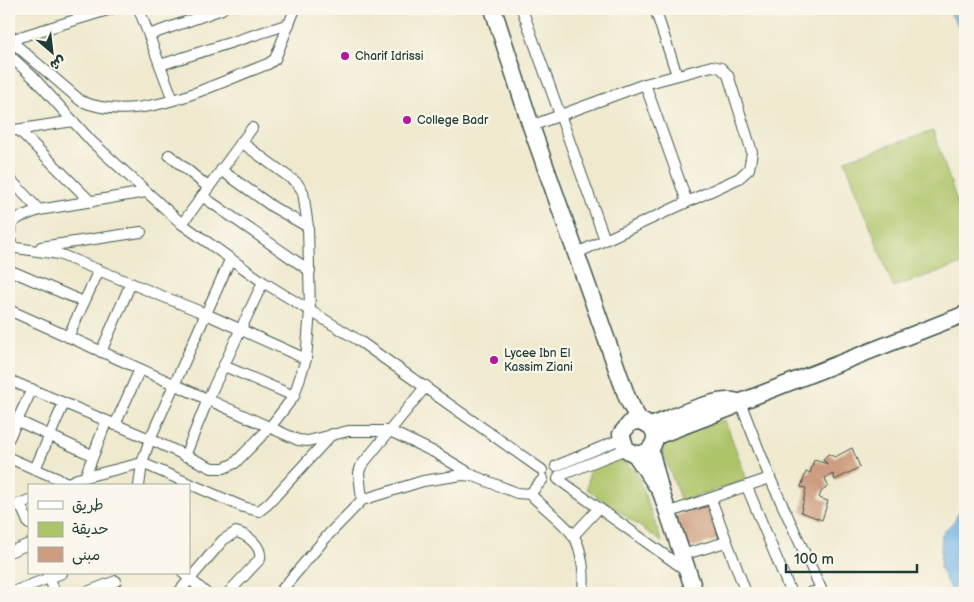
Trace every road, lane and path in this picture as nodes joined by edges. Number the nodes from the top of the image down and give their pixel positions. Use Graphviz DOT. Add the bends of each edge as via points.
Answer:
graph roads {
  1 [pos="111,9"];
  2 [pos="139,9"];
  3 [pos="222,9"];
  4 [pos="295,9"];
  5 [pos="493,9"];
  6 [pos="522,9"];
  7 [pos="655,9"];
  8 [pos="289,24"];
  9 [pos="148,34"];
  10 [pos="9,39"];
  11 [pos="9,55"];
  12 [pos="160,65"];
  13 [pos="678,75"];
  14 [pos="645,84"];
  15 [pos="173,100"];
  16 [pos="559,116"];
  17 [pos="73,121"];
  18 [pos="531,126"];
  19 [pos="252,128"];
  20 [pos="14,131"];
  21 [pos="241,142"];
  22 [pos="169,155"];
  23 [pos="221,170"];
  24 [pos="9,178"];
  25 [pos="146,192"];
  26 [pos="205,192"];
  27 [pos="91,202"];
  28 [pos="687,202"];
  29 [pos="39,210"];
  30 [pos="10,222"];
  31 [pos="182,224"];
  32 [pos="308,227"];
  33 [pos="141,232"];
  34 [pos="605,240"];
  35 [pos="9,247"];
  36 [pos="32,249"];
  37 [pos="577,253"];
  38 [pos="230,260"];
  39 [pos="9,261"];
  40 [pos="9,270"];
  41 [pos="99,270"];
  42 [pos="310,270"];
  43 [pos="263,282"];
  44 [pos="131,283"];
  45 [pos="84,302"];
  46 [pos="9,310"];
  47 [pos="310,311"];
  48 [pos="206,314"];
  49 [pos="965,314"];
  50 [pos="241,330"];
  51 [pos="68,337"];
  52 [pos="101,352"];
  53 [pos="306,359"];
  54 [pos="224,366"];
  55 [pos="140,369"];
  56 [pos="9,380"];
  57 [pos="174,383"];
  58 [pos="426,386"];
  59 [pos="32,389"];
  60 [pos="294,396"];
  61 [pos="208,399"];
  62 [pos="740,402"];
  63 [pos="64,403"];
  64 [pos="13,419"];
  65 [pos="110,423"];
  66 [pos="271,426"];
  67 [pos="390,431"];
  68 [pos="332,434"];
  69 [pos="50,436"];
  70 [pos="9,438"];
  71 [pos="638,438"];
  72 [pos="150,439"];
  73 [pos="92,455"];
  74 [pos="185,456"];
  75 [pos="9,458"];
  76 [pos="142,463"];
  77 [pos="36,469"];
  78 [pos="542,474"];
  79 [pos="558,474"];
  80 [pos="474,476"];
  81 [pos="85,477"];
  82 [pos="770,478"];
  83 [pos="65,484"];
  84 [pos="139,484"];
  85 [pos="747,488"];
  86 [pos="530,494"];
  87 [pos="362,500"];
  88 [pos="711,500"];
  89 [pos="24,502"];
  90 [pos="9,508"];
  91 [pos="598,509"];
  92 [pos="667,513"];
  93 [pos="28,520"];
  94 [pos="574,536"];
  95 [pos="726,542"];
  96 [pos="28,544"];
  97 [pos="9,552"];
  98 [pos="682,555"];
  99 [pos="687,571"];
  100 [pos="190,572"];
  101 [pos="49,576"];
  102 [pos="186,576"];
  103 [pos="116,580"];
  104 [pos="822,591"];
  105 [pos="10,593"];
  106 [pos="55,593"];
  107 [pos="84,593"];
  108 [pos="178,593"];
  109 [pos="206,593"];
  110 [pos="228,593"];
  111 [pos="279,593"];
  112 [pos="582,593"];
  113 [pos="694,593"];
  114 [pos="746,593"];
  115 [pos="791,593"];
  116 [pos="809,593"];
  1 -- 10 [label="street"];
  2 -- 9 [label="street"];
  3 -- 9 [label="street"];
  4 -- 8 [label="street"];
  5 -- 18 [label="main road"];
  6 -- 16 [label="street"];
  7 -- 13 [label="street"];
  8 -- 12 [label="street"];
  8 -- 15 [label="street" via="275,59 268,64"];
  9 -- 12 [label="street"];
  10 -- 15 [label="street" via="67,92 94,107 127,110"];
  11 -- 17 [label="street"];
  12 -- 15 [label="street"];
  13 -- 14 [label="street"];
  13 -- 28 [label="street" via="712,66 721,68 728,75 752,152 749,169 739,178"];
  14 -- 16 [label="street"];
  14 -- 28 [label="street"];
  16 -- 18 [label="street"];
  16 -- 34 [label="street"];
  17 -- 20 [label="street"];
  17 -- 25 [label="street"];
  18 -- 37 [label="main road"];
  19 -- 21 [label="street"];
  20 -- 27 [label="street"];
  21 -- 23 [label="street"];
  21 -- 32 [label="street" via="301,187"];
  22 -- 26 [label="street"];
  23 -- 26 [label="street"];
  23 -- 32 [label="street" via="272,207"];
  24 -- 29 [label="street"];
  25 -- 27 [label="street"];
  25 -- 31 [label="street"];
  26 -- 31 [label="street"];
  26 -- 42 [label="street"];
  27 -- 29 [label="street"];
  28 -- 34 [label="street"];
  29 -- 30 [label="street"];
  30 -- 35 [label="street"];
  31 -- 38 [label="street"];
  32 -- 42 [label="street"];
  33 -- 36 [label="street"];
  34 -- 37 [label="street"];
  35 -- 36 [label="street"];
  35 -- 39 [label="street"];
  36 -- 41 [label="street" via="58,254"];
  37 -- 71 [label="main road"];
  38 -- 43 [label="street"];
  38 -- 48 [label="street"];
  40 -- 45 [label="street"];
  41 -- 44 [label="street"];
  41 -- 45 [label="street"];
  42 -- 47 [label="street"];
  43 -- 47 [label="street"];
  43 -- 50 [label="street"];
  44 -- 48 [label="street"];
  44 -- 52 [label="street"];
  45 -- 51 [label="street"];
  46 -- 51 [label="street"];
  47 -- 53 [label="street"];
  47 -- 58 [label="street"];
  48 -- 50 [label="street"];
  48 -- 57 [label="street"];
  49 -- 62 [label="street"];
  50 -- 53 [label="street"];
  50 -- 54 [label="street"];
  51 -- 52 [label="street"];
  52 -- 55 [label="street"];
  53 -- 60 [label="street"];
  54 -- 60 [label="street"];
  54 -- 61 [label="street"];
  55 -- 57 [label="street"];
  55 -- 65 [label="street"];
  56 -- 59 [label="street"];
  57 -- 61 [label="street"];
  57 -- 72 [label="street"];
  58 -- 67 [label="street"];
  58 -- 78 [label="street"];
  59 -- 63 [label="street"];
  59 -- 64 [label="street"];
  60 -- 66 [label="street"];
  61 -- 66 [label="street"];
  61 -- 74 [label="street"];
  62 -- 71 [label="street" via="732,408"];
  62 -- 82 [label="street"];
  63 -- 65 [label="street"];
  63 -- 69 [label="street"];
  64 -- 69 [label="street"];
  64 -- 70 [label="street"];
  65 -- 72 [label="street"];
  65 -- 73 [label="street"];
  66 -- 68 [label="street" via="298,440 308,441"];
  66 -- 74 [label="street" via="230,467 212,468"];
  67 -- 68 [label="street"];
  67 -- 80 [label="street"];
  67 -- 87 [label="street" via="359,469"];
  68 -- 76 [label="street" via="260,511 243,507"];
  69 -- 73 [label="street"];
  69 -- 77 [label="street"];
  71 -- 79 [label="street"];
  71 -- 92 [label="main road"];
  72 -- 74 [label="street"];
  72 -- 76 [label="street"];
  73 -- 81 [label="street"];
  75 -- 77 [label="street"];
  76 -- 81 [label="street"];
  76 -- 84 [label="street"];
  77 -- 83 [label="street"];
  78 -- 79 [label="street" via="552,483"];
  78 -- 79 [label="street" via="550,464"];
  78 -- 86 [label="street"];
  79 -- 91 [label="street"];
  80 -- 86 [label="street" via="517,493"];
  80 -- 87 [label="street" via="423,481"];
  81 -- 83 [label="street"];
  82 -- 85 [label="street"];
  82 -- 104 [label="street"];
  85 -- 88 [label="street"];
  85 -- 115 [label="street"];
  86 -- 94 [label="street"];
  87 -- 111 [label="street" via="339,522"];
  88 -- 92 [label="street"];
  88 -- 95 [label="street"];
  89 -- 90 [label="street"];
  89 -- 93 [label="street"];
  91 -- 94 [label="street"];
  91 -- 99 [label="street"];
  92 -- 98 [label="main road"];
  94 -- 112 [label="street" via="583,566 585,584"];
  95 -- 98 [label="street"];
  95 -- 114 [label="street"];
  96 -- 97 [label="street"];
  98 -- 99 [label="main road"];
  99 -- 113 [label="main road"];
  100 -- 110 [label="street" via="223,540 231,534 240,533 256,544 260,559"];
  101 -- 105 [label="street"];
  101 -- 106 [label="street"];
  102 -- 108 [label="street"];
  102 -- 109 [label="street"];
  103 -- 107 [label="street"];
  104 -- 116 [label="street"];
}
